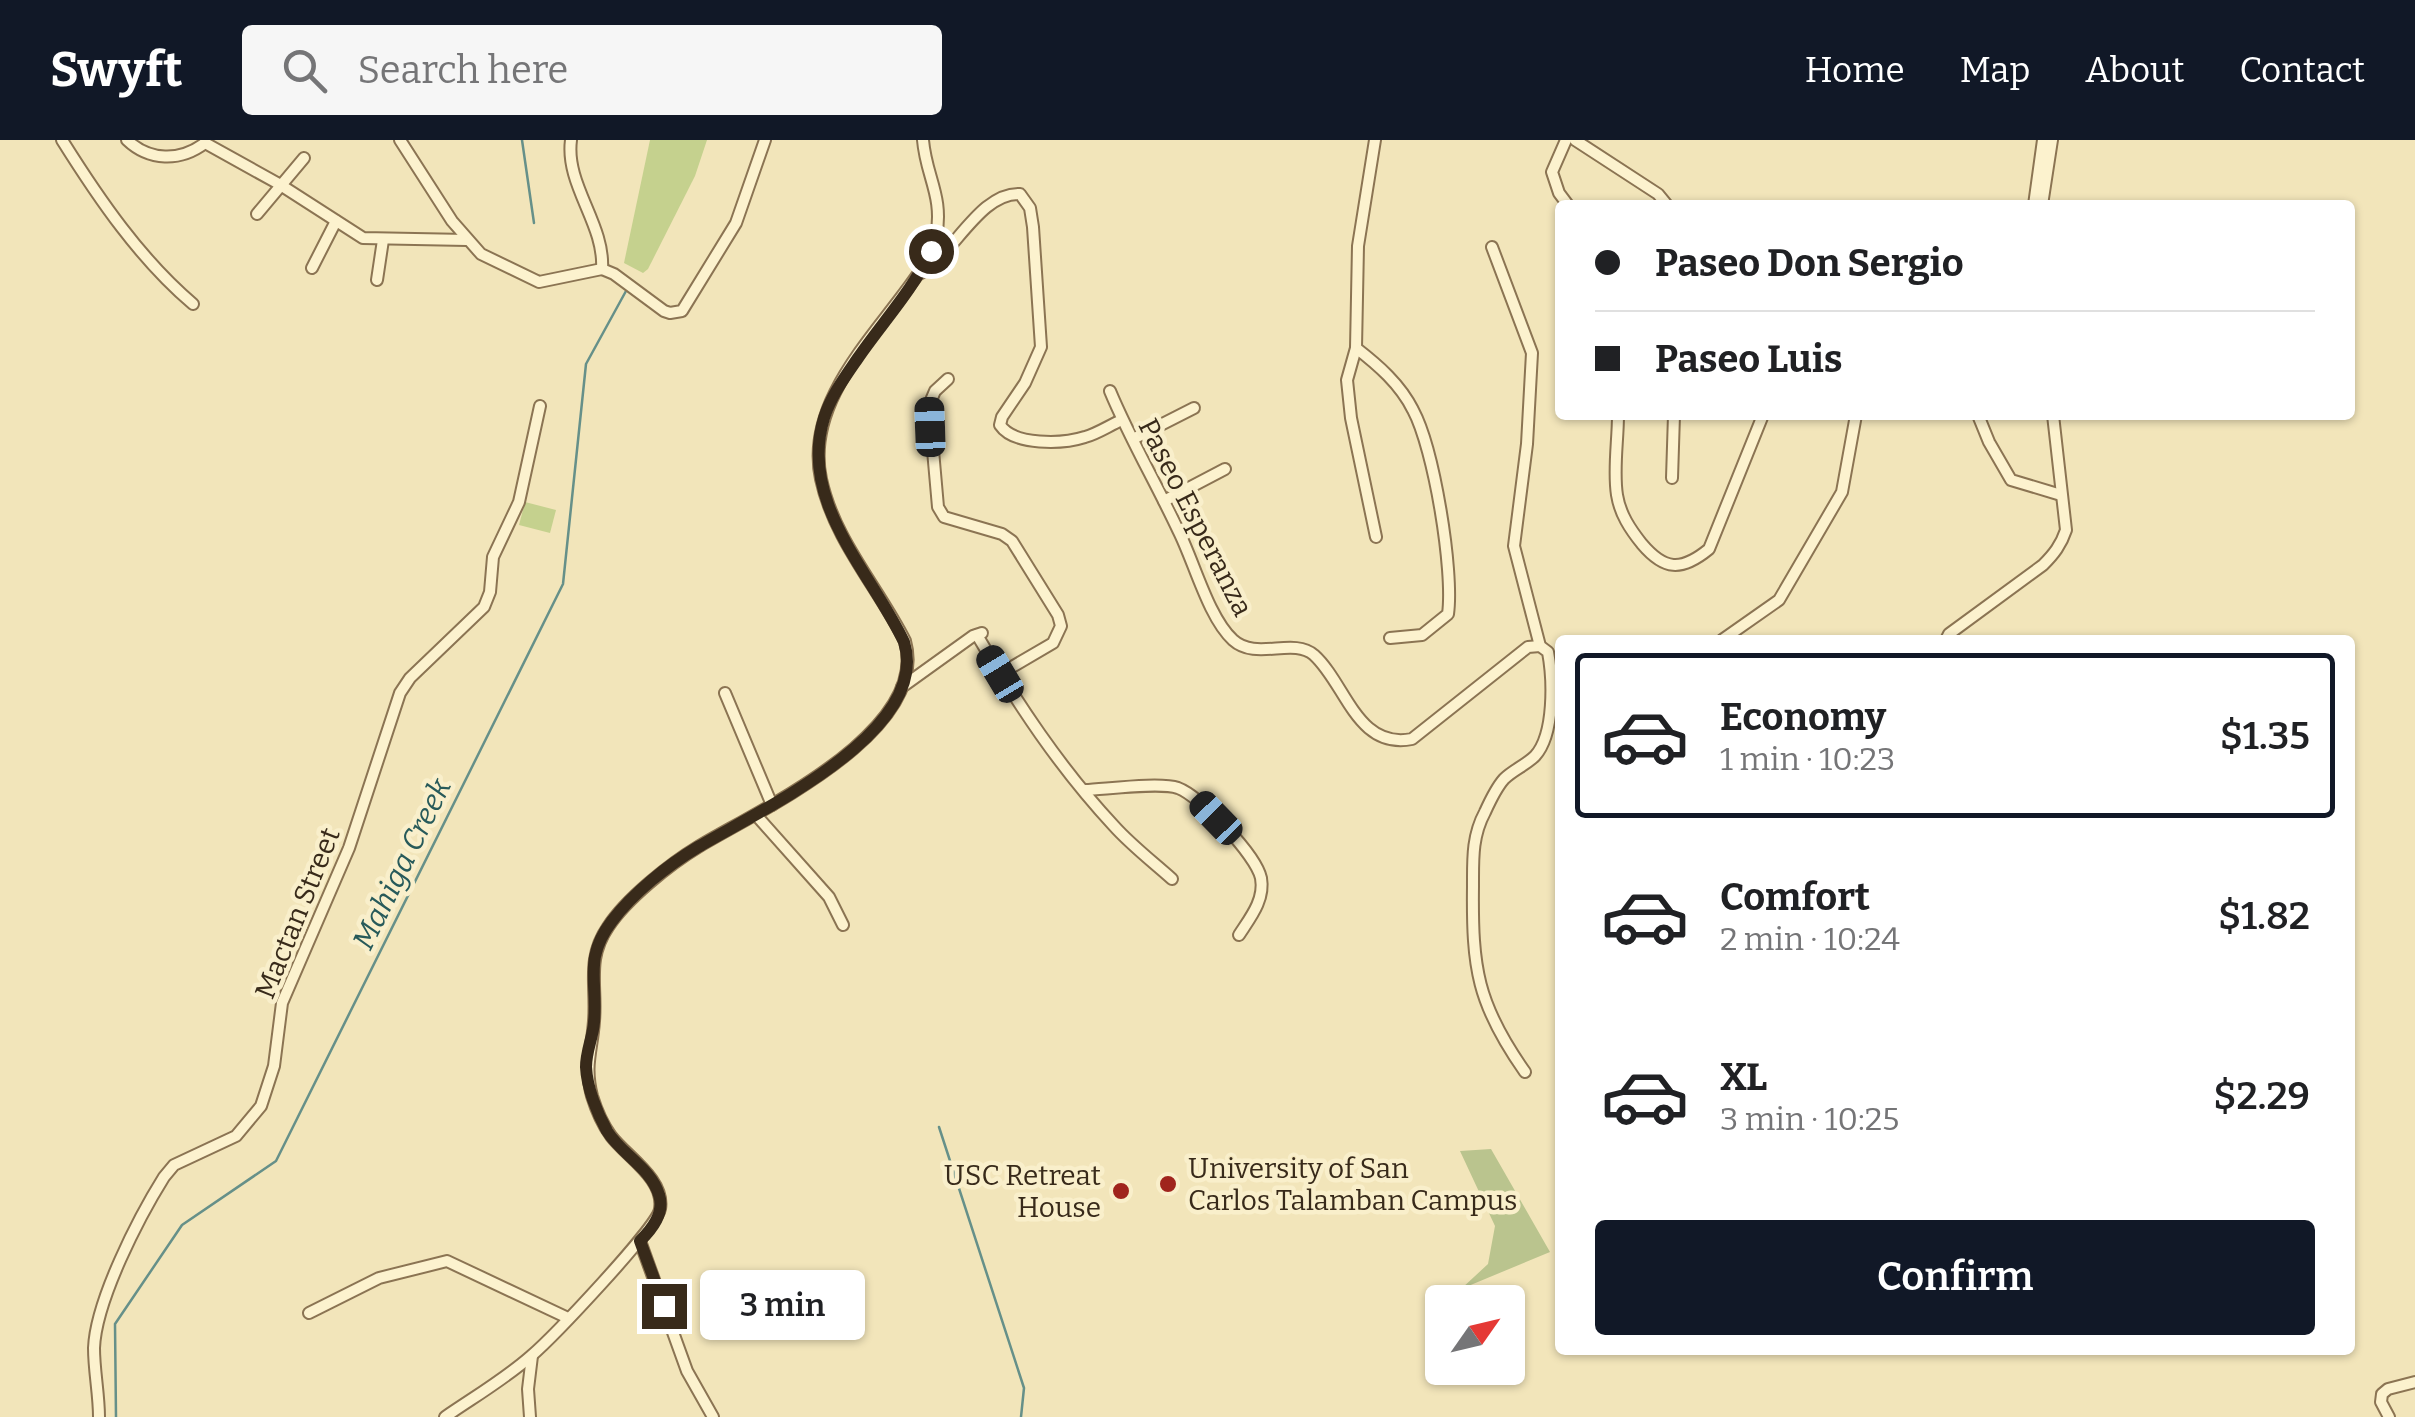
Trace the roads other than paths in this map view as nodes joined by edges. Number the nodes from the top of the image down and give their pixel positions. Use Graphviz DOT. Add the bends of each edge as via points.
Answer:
graph roads {
  1 [pos="62,140"];
  2 [pos="127,140"];
  3 [pos="400,140"];
  4 [pos="571,140"];
  5 [pos="764,140"];
  6 [pos="923,140"];
  7 [pos="1375,140"];
  8 [pos="1566,140"];
  9 [pos="1575,140"];
  10 [pos="2042,140"];
  11 [pos="2052,140"];
  12 [pos="205,141"];
  13 [pos="304,158"];
  14 [pos="2041,179"];
  15 [pos="279,184"];
  16 [pos="1564,200"];
  17 [pos="1663,200"];
  18 [pos="2035,200"];
  19 [pos="2042,200"];
  20 [pos="258,214"];
  21 [pos="336,220"];
  22 [pos="384,240"];
  23 [pos="467,240"];
  24 [pos="1492,247"];
  25 [pos="312,268"];
  26 [pos="602,269"];
  27 [pos="918,274"];
  28 [pos="377,280"];
  29 [pos="193,304"];
  30 [pos="1356,348"];
  31 [pos="948,379"];
  32 [pos="1110,392"];
  33 [pos="540,406"];
  34 [pos="1194,408"];
  35 [pos="1122,420"];
  36 [pos="1618,420"];
  37 [pos="1674,420"];
  38 [pos="1761,420"];
  39 [pos="1855,420"];
  40 [pos="1980,420"];
  41 [pos="2054,420"];
  42 [pos="1133,439"];
  43 [pos="1224,468"];
  44 [pos="1672,478"];
  45 [pos="2061,495"];
  46 [pos="1164,501"];
  47 [pos="1376,537"];
  48 [pos="1729,635"];
  49 [pos="1948,635"];
  50 [pos="1390,638"];
  51 [pos="1540,646"];
  52 [pos="1000,674"];
  53 [pos="1555,676"];
  54 [pos="901,687"];
  55 [pos="1555,692"];
  56 [pos="725,694"];
  57 [pos="1085,790"];
  58 [pos="772,805"];
  59 [pos="756,815"];
  60 [pos="1172,879"];
  61 [pos="843,925"];
  62 [pos="1239,935"];
  63 [pos="1525,1072"];
  64 [pos="640,1241"];
  65 [pos="309,1313"];
  66 [pos="568,1318"];
  67 [pos="532,1356"];
  68 [pos="509,1373"];
  69 [pos="2415,1382"];
  70 [pos="528,1389"];
  71 [pos="99,1417"];
  72 [pos="445,1417"];
  73 [pos="530,1417"];
  74 [pos="712,1417"];
  75 [pos="2389,1417"];
  1 -- 29 [label="street" via="128,236"];
  2 -- 12 [label="street" via="146,156 184,154"];
  3 -- 23 [label="street"];
  4 -- 26 [label="street" via="569,155 600,240"];
  5 -- 26 [label="street" via="736,223 687,307 670,314"];
  6 -- 27 [label="street" via="938,207 935,240"];
  7 -- 30 [label="street" via="1358,246"];
  8 -- 16 [label="street" via="1552,172"];
  9 -- 17 [label="street"];
  10 -- 14 [label="street"];
  11 -- 14 [label="street"];
  12 -- 15 [label="street"];
  13 -- 15 [label="street"];
  14 -- 18 [label="street"];
  14 -- 19 [label="street"];
  15 -- 20 [label="street"];
  15 -- 21 [label="street"];
  21 -- 22 [label="street" via="363,238"];
  21 -- 25 [label="street"];
  22 -- 23 [label="street"];
  22 -- 28 [label="street"];
  23 -- 26 [label="street" via="532,280"];
  24 -- 51 [label="street" via="1532,353 1514,546"];
  27 -- 35 [label="street" via="991,206 1020,194 1033,227 1041,347 1000,426 1016,438 1058,440 1085,438"];
  27 -- 54 [label="street" via="838,388 825,414 818,455 832,513 904,642 908,664"];
  30 -- 47 [label="street" via="1347,380 1351,418"];
  30 -- 50 [label="street" via="1397,385 1414,411 1447,560 1448,614 1422,635"];
  31 -- 52 [label="street" via="929,404 938,506 944,517 1012,540 1061,626 1053,643"];
  32 -- 35 [label="street, Paseo Esperanza"];
  33 -- 71 [label="street, Mactan Street" via="519,502 493,557 484,607 400,693 349,848 282,1003 261,1106 236,1136 164,1176 112,1280 94,1348"];
  34 -- 42 [label="street"];
  35 -- 42 [label="street, Paseo Esperanza"];
  36 -- 38 [label="street" via="1622,516 1656,561 1669,565 1709,550"];
  37 -- 44 [label="street"];
  39 -- 48 [label="street" via="1842,492 1779,600"];
  40 -- 45 [label="street" via="2012,480"];
  41 -- 45 [label="street"];
  42 -- 46 [label="street, Paseo Esperanza"];
  43 -- 46 [label="street"];
  45 -- 49 [label="street" via="2066,530 2054,554"];
  46 -- 51 [label="street, Paseo Esperanza" via="1232,638 1244,647 1302,648 1315,656 1348,706 1380,737 1412,739 1528,647"];
  51 -- 53 [label="street"];
  52 -- 54 [label="street" via="979,634"];
  52 -- 57 [label="street"];
  54 -- 58 [label="street" via="862,743"];
  55 -- 63 [label="street" via="1537,754 1505,778 1474,840 1475,971 1498,1034"];
  56 -- 58 [label="street"];
  57 -- 60 [label="street" via="1115,828"];
  57 -- 62 [label="street" via="1174,787 1197,798 1236,838 1261,877 1258,906"];
  58 -- 59 [label="street"];
  59 -- 61 [label="street" via="829,897"];
  59 -- 64 [label="street" via="684,856 621,909 601,938 591,971 594,1022 586,1067 593,1098 608,1133 651,1178 661,1200 654,1226"];
  64 -- 66 [label="street"];
  64 -- 74 [label="street"];
  65 -- 66 [label="street" via="379,1278 447,1261"];
  66 -- 67 [label="street"];
  67 -- 68 [label="street"];
  67 -- 70 [label="street"];
  68 -- 70 [label="street"];
  68 -- 72 [label="street"];
  69 -- 75 [label="street" via="2382,1394"];
  70 -- 73 [label="street"];
}
